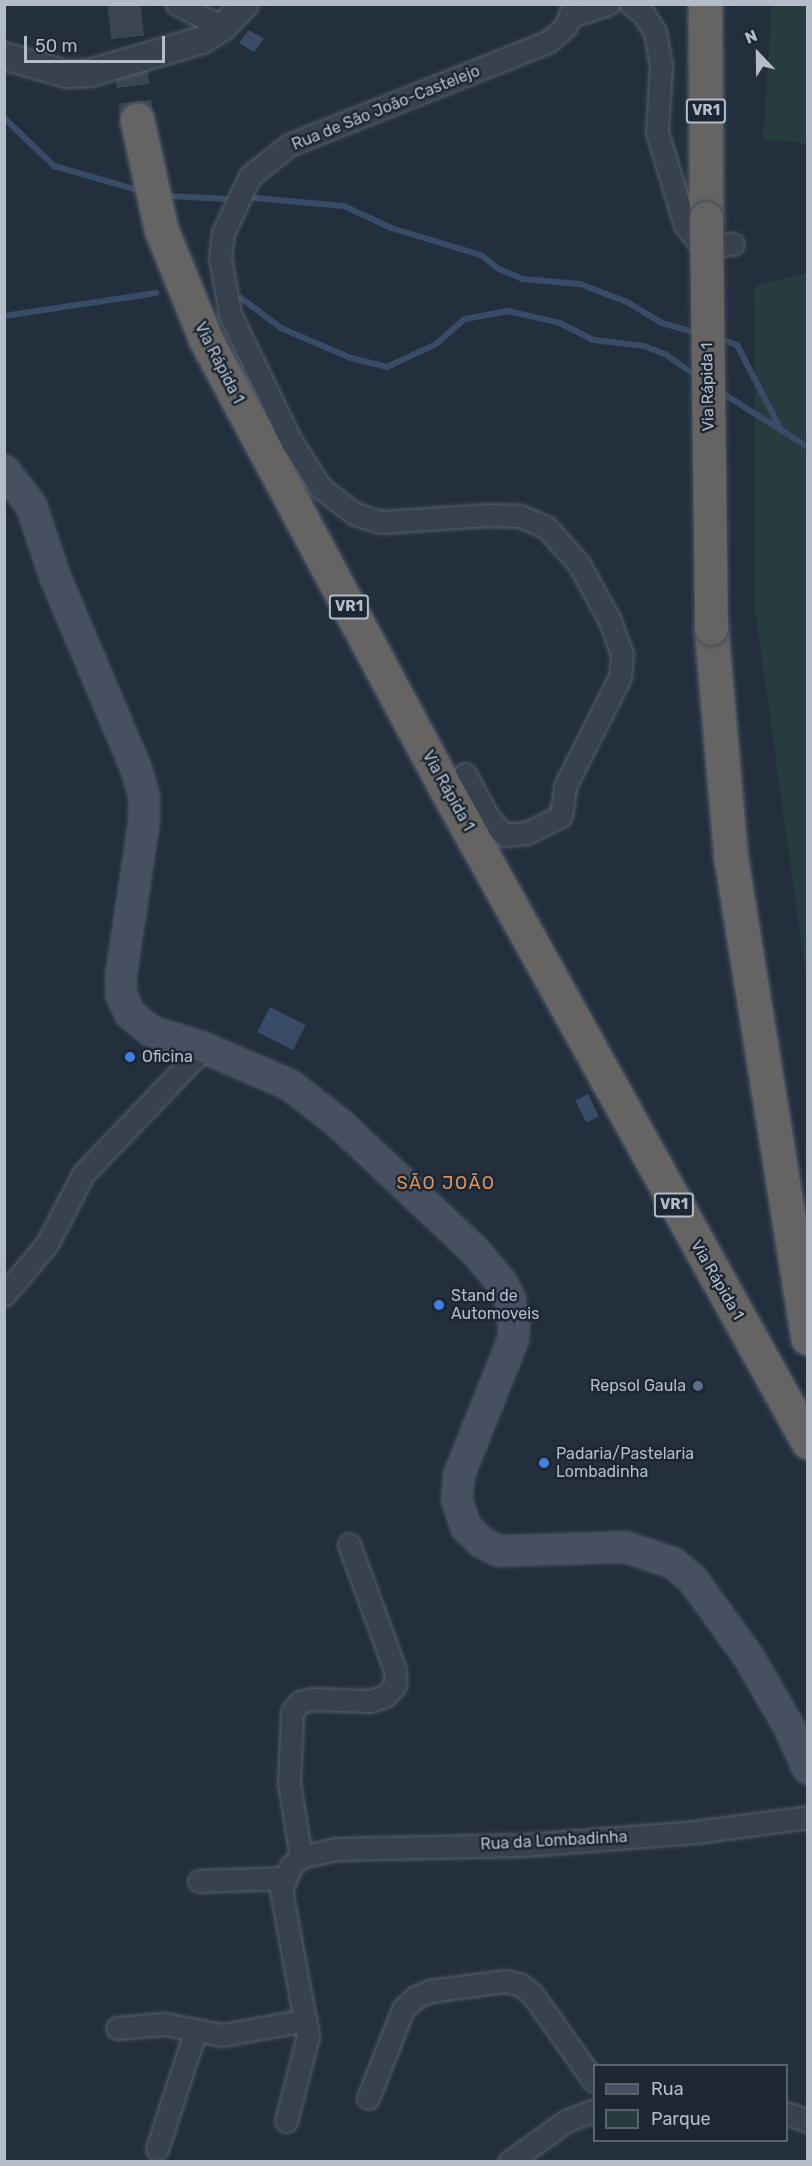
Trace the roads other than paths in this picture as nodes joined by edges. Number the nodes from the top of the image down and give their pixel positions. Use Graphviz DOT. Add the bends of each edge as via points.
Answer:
graph roads {
  1 [pos="177,4"];
  2 [pos="245,4"];
  3 [pos="608,4"];
  4 [pos="631,4"];
  5 [pos="705,4"];
  6 [pos="572,10"];
  7 [pos="223,27"];
  8 [pos="4,56"];
  9 [pos="137,120"];
  10 [pos="733,244"];
  11 [pos="4,470"];
  12 [pos="465,774"];
  13 [pos="204,1048"];
  14 [pos="4,1295"];
  15 [pos="807,1338"];
  16 [pos="807,1442"];
  17 [pos="349,1544"];
  18 [pos="807,1769"];
  19 [pos="807,1817"];
  20 [pos="302,1857"];
  21 [pos="285,1878"];
  22 [pos="199,1881"];
  23 [pos="306,2020"];
  24 [pos="117,2028"];
  25 [pos="195,2032"];
  26 [pos="593,2080"];
  27 [pos="368,2098"];
  28 [pos="593,2110"];
  29 [pos="788,2114"];
  30 [pos="286,2121"];
  31 [pos="807,2121"];
  32 [pos="157,2149"];
  33 [pos="509,2162"];
  1 -- 7 [label="street"];
  2 -- 7 [label="street"];
  3 -- 6 [label="street"];
  4 -- 10 [label="street" via="644,13 655,32 661,65 657,132 685,225 702,246"];
  5 -- 15 [label="highway, Via Rápida 1 / VR1, bridge" via="711,628 731,859"];
  6 -- 12 [label="street, Rua de São João-Castelejo" via="548,42 289,145 250,176 223,233 220,257 230,314 291,441 326,493 355,514 381,522 500,515 520,516 546,527 579,564 609,619 622,654 620,677 565,786 561,816 527,833 504,835 488,817"];
  7 -- 8 [label="street" via="202,40 90,73 66,74"];
  9 -- 16 [label="highway, Via Rápida 1 / VR1" via="151,193 189,304 494,873"];
  11 -- 13 [label="main road" via="31,505 56,579 136,768 144,796 144,822 121,976 125,1005 151,1031"];
  13 -- 14 [label="street" via="84,1174 47,1244"];
  13 -- 18 [label="main road" via="299,1092 341,1125 475,1251 502,1282 514,1316 513,1340 456,1488 460,1515 473,1535 499,1551 625,1547 673,1563 693,1580 748,1656 788,1725"];
  17 -- 20 [label="street" via="395,1670 395,1685 385,1696 370,1701 312,1699 300,1702 292,1712 289,1784"];
  19 -- 20 [label="street, Rua da Lombadinha" via="639,1836 524,1845 337,1849"];
  20 -- 21 [label="street"];
  21 -- 22 [label="street"];
  21 -- 23 [label="street" via="283,1904"];
  23 -- 25 [label="street" via="222,2035"];
  23 -- 30 [label="street" via="308,2047"];
  24 -- 25 [label="street" via="164,2024"];
  25 -- 32 [label="street"];
  26 -- 27 [label="street" via="532,1995 521,1985 505,1981 416,1997 403,2009"];
  28 -- 33 [label="street" via="566,2121"];
  29 -- 31 [label="street"];
}
